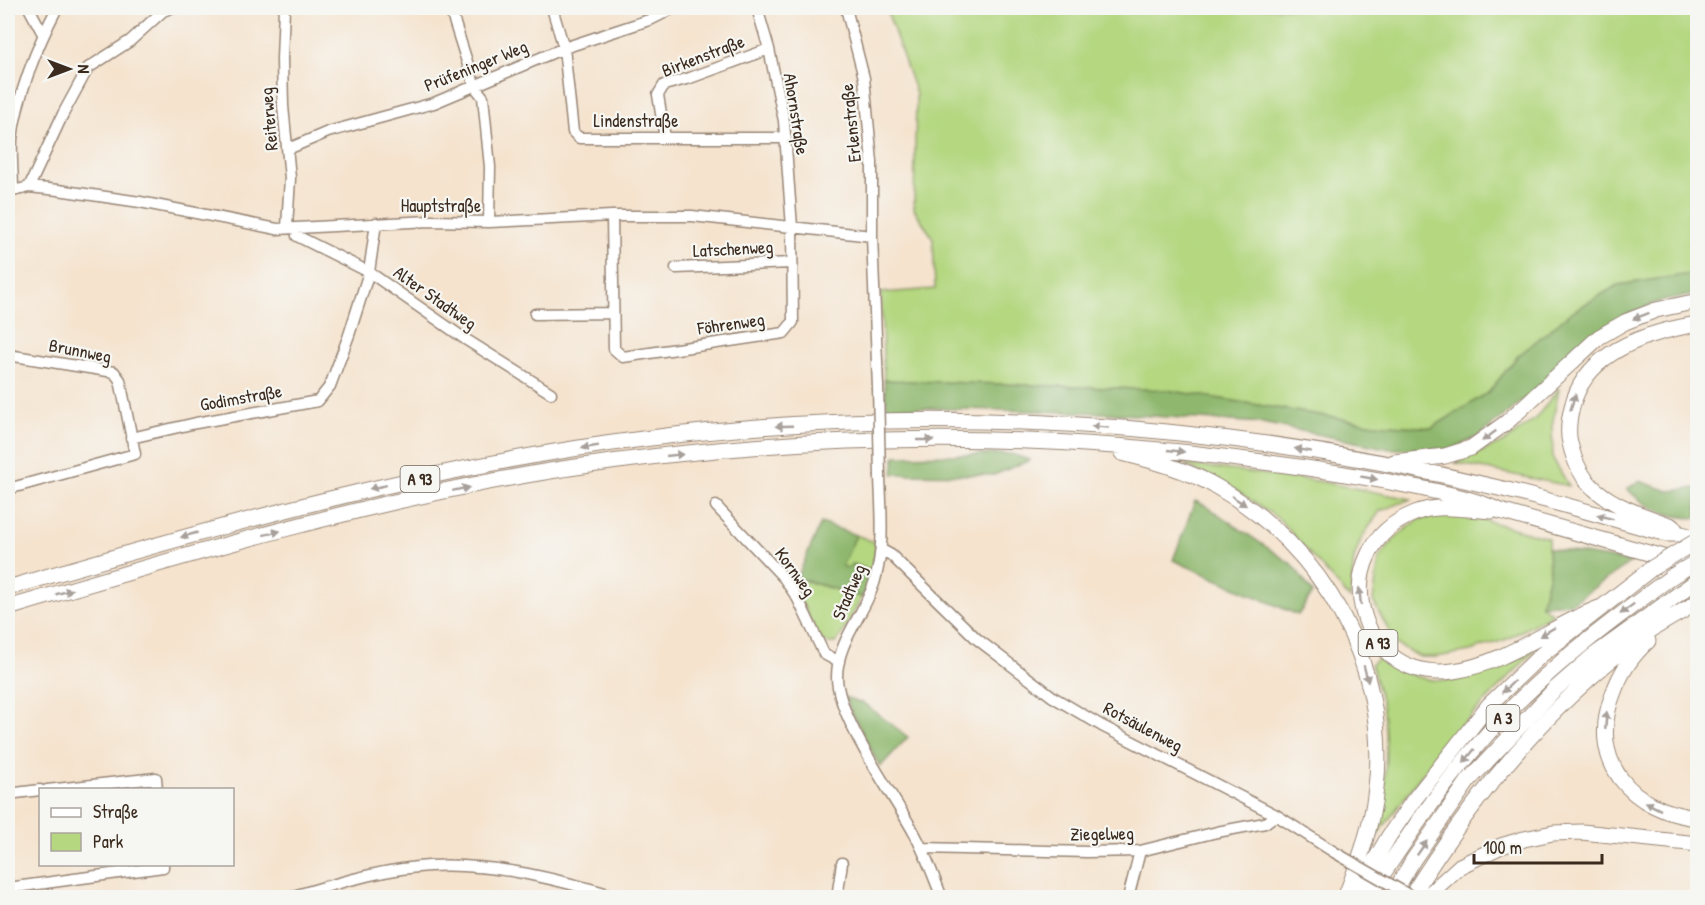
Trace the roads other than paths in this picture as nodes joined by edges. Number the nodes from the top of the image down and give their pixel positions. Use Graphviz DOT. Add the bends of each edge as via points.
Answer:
graph roads {
  1 [pos="29,8"];
  2 [pos="57,8"];
  3 [pos="171,8"];
  4 [pos="210,8"];
  5 [pos="218,8"];
  6 [pos="284,8"];
  7 [pos="450,8"];
  8 [pos="552,8"];
  9 [pos="674,8"];
  10 [pos="757,8"];
  11 [pos="846,8"];
  12 [pos="662,10"];
  13 [pos="43,34"];
  14 [pos="564,48"];
  15 [pos="769,49"];
  16 [pos="475,87"];
  17 [pos="665,138"];
  18 [pos="786,138"];
  19 [pos="288,149"];
  20 [pos="29,186"];
  21 [pos="10,193"];
  22 [pos="612,216"];
  23 [pos="489,222"];
  24 [pos="376,223"];
  25 [pos="287,227"];
  26 [pos="792,227"];
  27 [pos="297,236"];
  28 [pos="872,236"];
  29 [pos="792,263"];
  30 [pos="676,268"];
  31 [pos="369,272"];
  32 [pos="1698,301"];
  33 [pos="613,313"];
  34 [pos="535,314"];
  35 [pos="1698,324"];
  36 [pos="8,355"];
  37 [pos="551,393"];
  38 [pos="131,438"];
  39 [pos="1076,442"];
  40 [pos="1382,463"];
  41 [pos="8,489"];
  42 [pos="716,506"];
  43 [pos="1500,511"];
  44 [pos="1682,534"];
  45 [pos="1698,540"];
  46 [pos="882,550"];
  47 [pos="1698,561"];
  48 [pos="1697,576"];
  49 [pos="8,588"];
  50 [pos="1698,602"];
  51 [pos="8,608"];
  52 [pos="1599,608"];
  53 [pos="1683,611"];
  54 [pos="839,662"];
  55 [pos="57,788"];
  56 [pos="156,788"];
  57 [pos="39,790"];
  58 [pos="8,794"];
  59 [pos="1276,815"];
  60 [pos="1698,818"];
  61 [pos="1698,844"];
  62 [pos="922,848"];
  63 [pos="1140,851"];
  64 [pos="842,863"];
  65 [pos="163,866"];
  66 [pos="8,888"];
  67 [pos="286,897"];
  68 [pos="622,897"];
  69 [pos="837,897"];
  70 [pos="942,897"];
  71 [pos="1128,897"];
  72 [pos="1346,897"];
  73 [pos="1353,897"];
  74 [pos="1370,897"];
  75 [pos="1391,897"];
  76 [pos="1410,897"];
  77 [pos="1414,897"];
  78 [pos="1425,897"];
  1 -- 13 [label="street"];
  2 -- 13 [label="street"];
  3 -- 20 [label="street" via="88,68"];
  4 -- 5 [label="street"];
  6 -- 19 [label="street, Reiterweg" via="283,106"];
  7 -- 16 [label="street"];
  8 -- 14 [label="street, Lindenstraße"];
  9 -- 12 [label="street, Prüfeninger Weg"];
  10 -- 15 [label="street, Ahornstraße"];
  11 -- 28 [label="street, Erlenstraße" via="864,78 872,162"];
  12 -- 14 [label="street, Prüfeninger Weg"];
  13 -- 21 [label="street" via="22,95 12,140"];
  14 -- 16 [label="street, Prüfeninger Weg"];
  14 -- 17 [label="street, Lindenstraße" via="573,132 579,138"];
  15 -- 17 [label="street, Birkenstraße" via="664,85 658,95"];
  15 -- 18 [label="street, Ahornstraße"];
  16 -- 19 [label="street, Prüfeninger Weg" via="434,103 328,132"];
  16 -- 23 [label="street" via="483,97 490,167"];
  17 -- 18 [label="street, Lindenstraße"];
  18 -- 26 [label="street, Ahornstraße"];
  19 -- 25 [label="street, Reiterweg"];
  20 -- 21 [label="street, Hauptstraße"];
  20 -- 25 [label="street, Hauptstraße" via="140,202 258,226"];
  22 -- 23 [label="street, Hauptstraße"];
  22 -- 26 [label="street, Hauptstraße" via="696,216"];
  22 -- 33 [label="street, Föhrenweg"];
  23 -- 24 [label="street, Hauptstraße"];
  24 -- 25 [label="street, Hauptstraße"];
  24 -- 31 [label="street, Godimstraße"];
  26 -- 28 [label="street, Hauptstraße"];
  26 -- 29 [label="street, Föhrenweg"];
  27 -- 31 [label="street, Alter Stadtweg"];
  28 -- 46 [label="street, Stadtweg, bridge"];
  29 -- 30 [label="street, Latschenweg"];
  29 -- 33 [label="street, Föhrenweg" via="792,322 784,333 623,357 614,349"];
  31 -- 37 [label="street, Alter Stadtweg"];
  31 -- 38 [label="street, Godimstraße" via="330,386 318,401"];
  32 -- 40 [label="highway, A 93, one-way" via="1656,310 1599,337 1507,422 1471,448 1445,456"];
  33 -- 34 [label="street"];
  44 -- 35 [label="highway, one-way" via="1670,525 1631,512 1596,490 1573,457 1569,420 1578,390 1605,357 1645,337"];
  36 -- 38 [label="street, Brunnweg" via="114,372 120,380"];
  38 -- 41 [label="street" via="135,454"];
  39 -- 43 [label="highway, A 93, one-way" via="1324,470 1476,500"];
  51 -- 39 [label="highway, A 93, one-way" via="342,515 560,470 757,446 867,440"];
  39 -- 72 [label="highway, one-way" via="1168,466 1215,486 1250,508 1290,543 1313,568 1335,602 1365,669 1378,742 1371,819"];
  44 -- 40 [label="highway, A 93, one-way" via="1666,534 1503,489"];
  40 -- 49 [label="highway, A 93, one-way" via="1242,441 1052,424 882,422 756,427 564,451 345,494 194,533"];
  42 -- 54 [label="street, Kornweg" via="784,578 824,654"];
  43 -- 48 [label="highway, A 93"];
  52 -- 43 [label="highway, A 93, one-way" via="1477,666 1454,671 1412,668 1385,651 1365,621 1360,602 1363,565 1373,545 1415,512 1445,507"];
  44 -- 45 [label="highway, A 93"];
  45 -- 52 [label="highway, bridge"];
  46 -- 54 [label="street, Stadtweg" via="875,582"];
  46 -- 59 [label="street, Rotsäulenweg" via="976,639 1053,697"];
  47 -- 74 [label="highway, A 3, one-way, bridge" via="1575,650 1522,698 1483,738 1430,804"];
  75 -- 48 [label="highway, A 3, one-way" via="1469,780 1539,705 1593,656"];
  50 -- 53 [label="highway"];
  52 -- 73 [label="highway, A 3, one-way" via="1490,705 1413,801"];
  60 -- 53 [label="highway, one-way" via="1661,810 1630,790 1610,761 1605,734 1608,708 1628,664 1641,647"];
  53 -- 76 [label="highway" via="1640,638 1540,726 1479,796"];
  54 -- 62 [label="street, Stadtweg" via="838,692 844,709"];
  55 -- 56 [label="street" via="156,778"];
  57 -- 58 [label="street"];
  59 -- 63 [label="street, Ziegelweg" via="1265,823"];
  59 -- 77 [label="street, Rotsäulenweg, bridge"];
  61 -- 78 [label="highway" via="1582,832 1552,833 1501,846 1460,866"];
  62 -- 63 [label="street, Ziegelweg"];
  62 -- 70 [label="street, Stadtweg"];
  63 -- 71 [label="street"];
  64 -- 69 [label="street"];
  65 -- 66 [label="street"];
  67 -- 68 [label="street" via="357,878 430,866 514,872"];
}
